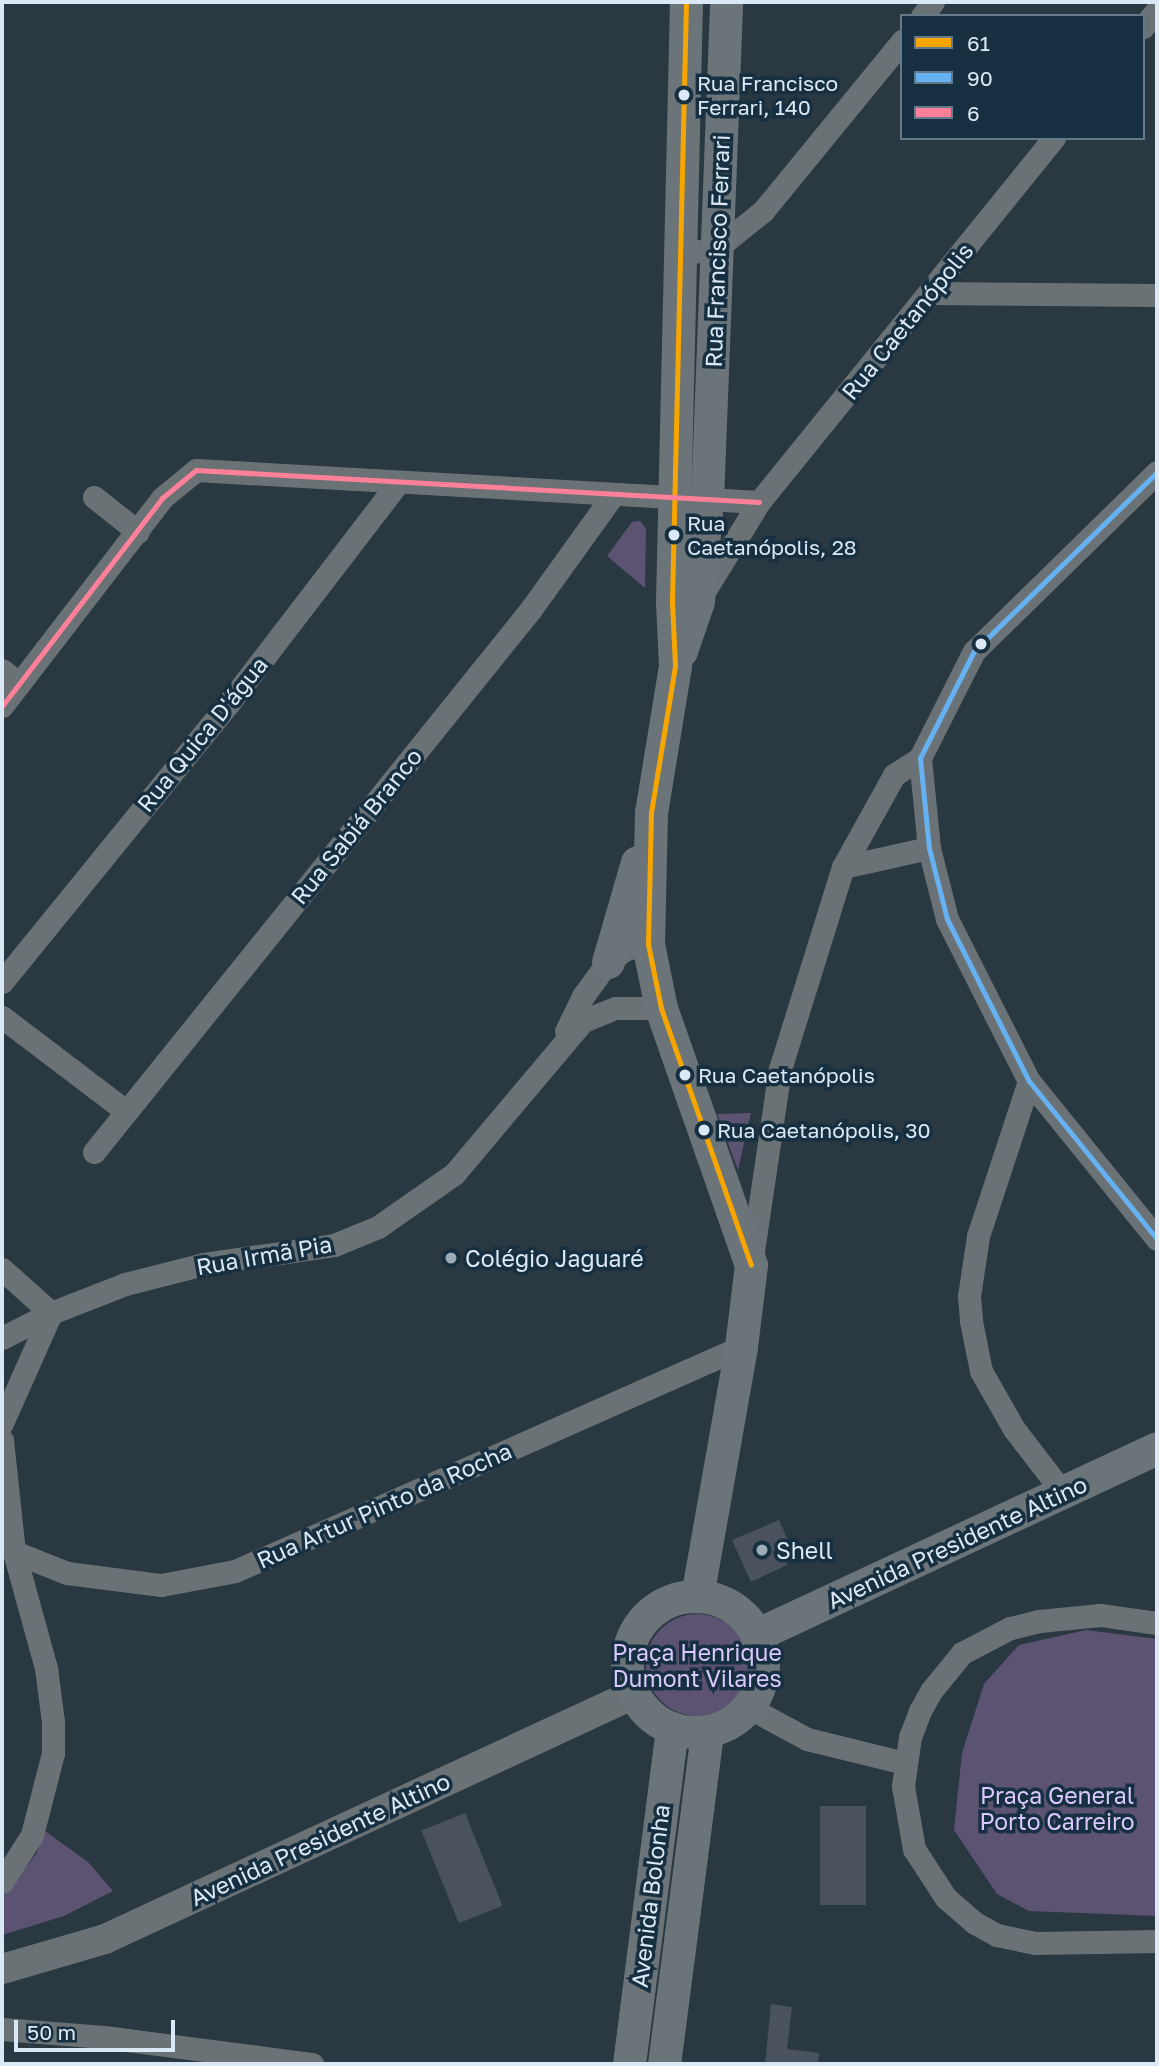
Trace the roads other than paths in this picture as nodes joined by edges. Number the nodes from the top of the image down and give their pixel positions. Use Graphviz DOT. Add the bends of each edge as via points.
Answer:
graph roads {
  1 [pos="686,2"];
  2 [pos="726,2"];
  3 [pos="1157,9"];
  4 [pos="1145,24"];
  5 [pos="900,44"];
  6 [pos="1052,140"];
  7 [pos="717,248"];
  8 [pos="681,254"];
  9 [pos="929,293"];
  10 [pos="1157,295"];
  11 [pos="1157,472"];
  12 [pos="398,483"];
  13 [pos="613,495"];
  14 [pos="94,497"];
  15 [pos="691,500"];
  16 [pos="759,502"];
  17 [pos="138,532"];
  18 [pos="698,601"];
  19 [pos="675,666"];
  20 [pos="11,677"];
  21 [pos="2,706"];
  22 [pos="920,758"];
  23 [pos="651,812"];
  24 [pos="929,848"];
  25 [pos="843,867"];
  26 [pos="648,944"];
  27 [pos="608,962"];
  28 [pos="2,982"];
  29 [pos="661,1009"];
  30 [pos="2,1017"];
  31 [pos="562,1040"];
  32 [pos="1029,1081"];
  33 [pos="126,1111"];
  34 [pos="93,1152"];
  35 [pos="1157,1239"];
  36 [pos="751,1265"];
  37 [pos="2,1269"];
  38 [pos="51,1313"];
  39 [pos="2,1338"];
  40 [pos="741,1346"];
  41 [pos="2,1423"];
  42 [pos="2,1440"];
  43 [pos="1157,1448"];
  44 [pos="1064,1494"];
  45 [pos="14,1552"];
  46 [pos="697,1596"];
  47 [pos="1157,1623"];
  48 [pos="756,1635"];
  49 [pos="634,1694"];
  50 [pos="747,1706"];
  51 [pos="672,1728"];
  52 [pos="706,1731"];
  53 [pos="905,1763"];
  54 [pos="2,1882"];
  55 [pos="1157,1941"];
  56 [pos="2,1969"];
  57 [pos="2,2029"];
  58 [pos="312,2064"];
  59 [pos="629,2064"];
  60 [pos="664,2064"];
  1 -- 8 [label="main road, Rua Francisco Ferrari"];
  2 -- 7 [label="main road, Rua Francisco Ferrari"];
  3 -- 4 [label="street"];
  5 -- 7 [label="street" via="809,161 763,211"];
  6 -- 9 [label="street, Rua Caetanópolis"];
  7 -- 8 [label="street"];
  7 -- 15 [label="main road, Rua Francisco Ferrari"];
  8 -- 15 [label="main road, Rua Francisco Ferrari"];
  9 -- 10 [label="street"];
  9 -- 16 [label="street, Rua Caetanópolis"];
  11 -- 22 [label="street" via="974,651"];
  12 -- 13 [label="street"];
  12 -- 17 [label="street" via="196,470 180,480"];
  12 -- 28 [label="street, Rua Quica D'água" via="229,703"];
  13 -- 15 [label="street"];
  13 -- 33 [label="street, Rua Sabiá Branco" via="531,609"];
  14 -- 17 [label="street"];
  15 -- 16 [label="street"];
  15 -- 18 [label="main road, Rua Caetanópolis"];
  15 -- 19 [label="main road, Rua Caetanópolis"];
  16 -- 18 [label="street, Rua Caetanópolis"];
  17 -- 20 [label="street"];
  18 -- 19 [label="main road, Rua Caetanópolis"];
  19 -- 23 [label="main road, Rua Caetanópolis"];
  20 -- 21 [label="street"];
  22 -- 24 [label="street"];
  22 -- 25 [label="street" via="894,775"];
  23 -- 26 [label="main road, Rua Caetanópolis"];
  23 -- 27 [label="main road"];
  24 -- 25 [label="street"];
  24 -- 32 [label="street" via="947,919"];
  25 -- 36 [label="street" via="780,1069"];
  26 -- 27 [label="street, Rua Irmã Pia" via="626,948"];
  26 -- 29 [label="main road, Rua Caetanópolis"];
  27 -- 31 [label="street, Rua Irmã Pia" via="583,996"];
  29 -- 31 [label="street, Rua Irmã Pia" via="597,1012"];
  29 -- 36 [label="main road, Rua Caetanópolis"];
  30 -- 33 [label="street"];
  31 -- 38 [label="street, Rua Irmã Pia" via="454,1174 378,1227 334,1245 204,1264 138,1280"];
  32 -- 35 [label="street"];
  32 -- 44 [label="street" via="978,1236 969,1296 971,1321 981,1371 1014,1429"];
  33 -- 34 [label="street, Rua Sabiá Branco"];
  36 -- 40 [label="main road"];
  37 -- 38 [label="street"];
  38 -- 39 [label="street, Rua Irmã Pia"];
  38 -- 41 [label="street"];
  40 -- 45 [label="street, Rua Artur Pinto da Rocha" via="235,1571 161,1585 67,1573"];
  40 -- 46 [label="main road"];
  42 -- 45 [label="street"];
  43 -- 44 [label="main road, Avenida Presidente Altino"];
  44 -- 48 [label="main road, Avenida Presidente Altino"];
  45 -- 54 [label="street" via="51,1696 53,1753 33,1835"];
  46 -- 48 [label="main road" via="732,1607"];
  46 -- 49 [label="main road" via="670,1601 638,1627 628,1653"];
  47 -- 53 [label="street" via="1078,1615 1010,1628 984,1640 962,1653 931,1691 910,1737"];
  48 -- 50 [label="main road" via="762,1672"];
  49 -- 51 [label="main road" via="657,1720"];
  49 -- 56 [label="street, Avenida Presidente Altino" via="105,1939"];
  50 -- 52 [label="main road" via="729,1722"];
  50 -- 53 [label="street" via="807,1739"];
  51 -- 52 [label="main road"];
  51 -- 59 [label="main road, Avenida Bolonha"];
  52 -- 60 [label="main road, Avenida Bolonha"];
  53 -- 55 [label="street" via="905,1805 914,1849 946,1898 975,1923 997,1935 1035,1944"];
  57 -- 58 [label="street"];
}
